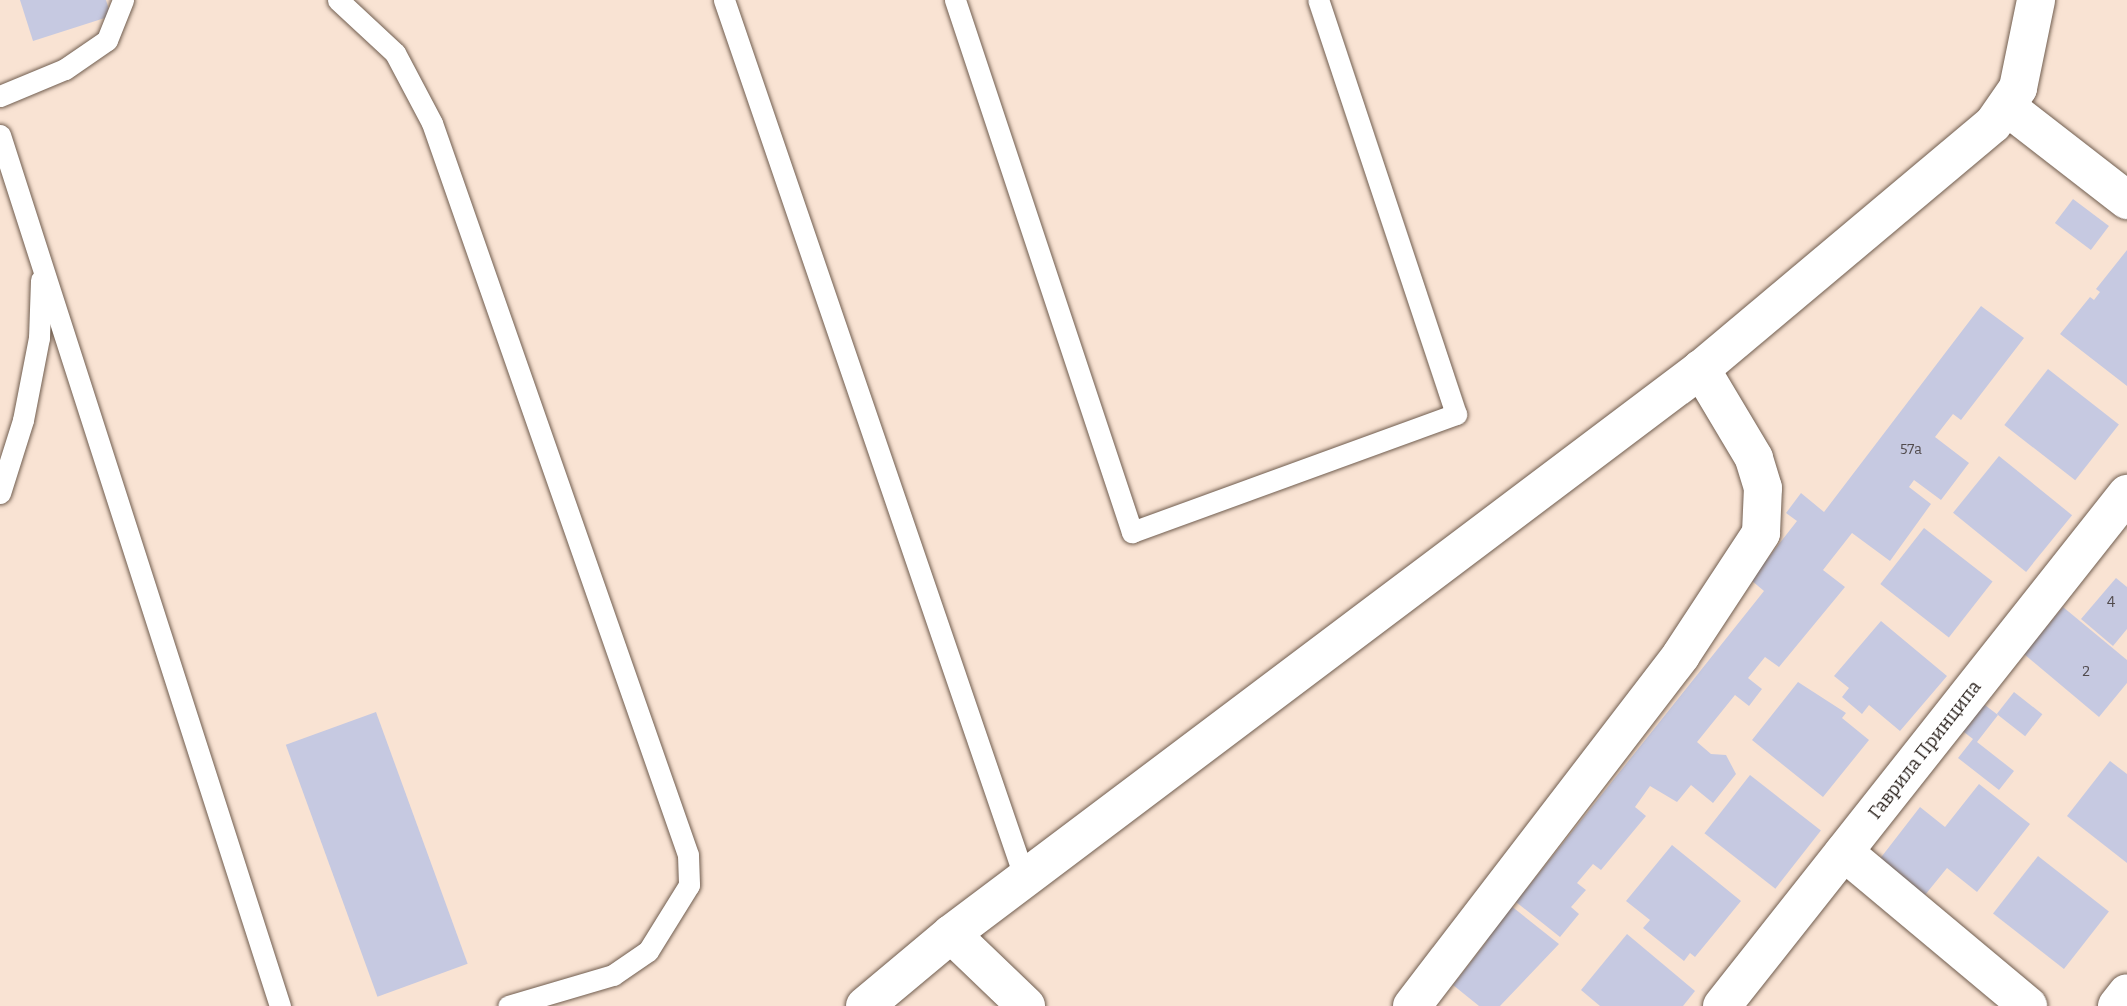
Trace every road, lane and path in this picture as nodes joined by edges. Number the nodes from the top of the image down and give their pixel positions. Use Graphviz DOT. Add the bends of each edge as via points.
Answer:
graph roads {
  1 [pos="123,0"];
  2 [pos="338,0"];
  3 [pos="724,0"];
  4 [pos="955,0"];
  5 [pos="1318,0"];
  6 [pos="2036,0"];
  7 [pos="0,96"];
  8 [pos="2007,107"];
  9 [pos="0,135"];
  10 [pos="2127,200"];
  11 [pos="42,264"];
  12 [pos="1701,369"];
  13 [pos="0,493"];
  14 [pos="2127,494"];
  15 [pos="1844,852"];
  16 [pos="1025,879"];
  17 [pos="951,934"];
  18 [pos="2127,993"];
  19 [pos="280,1006"];
  20 [pos="508,1006"];
  21 [pos="865,1006"];
  22 [pos="1026,1006"];
  23 [pos="1412,1006"];
  24 [pos="1722,1006"];
  25 [pos="2028,1006"];
  26 [pos="2117,1006"];
  1 -- 7 [label="lane" via="107,40 65,69"];
  2 -- 20 [label="lane" via="395,54 432,123 688,856 689,885 649,951 613,975"];
  3 -- 16 [label="lane"];
  4 -- 5 [label="lane" via="1132,532 1456,414"];
  6 -- 8 [label="street" via="2018,88"];
  8 -- 10 [label="street"];
  8 -- 12 [label="street"];
  9 -- 11 [label="lane"];
  11 -- 13 [label="lane" via="39,338 23,420"];
  11 -- 19 [label="lane"];
  12 -- 16 [label="street"];
  12 -- 23 [label="street" via="1754,458 1763,488 1761,533 1681,655"];
  14 -- 15 [label="street, Гаврила Принципа"];
  15 -- 24 [label="street, Гаврила Принципа"];
  15 -- 25 [label="street"];
  16 -- 17 [label="street"];
  17 -- 21 [label="street"];
  17 -- 22 [label="street"];
  18 -- 26 [label="street"];
}
